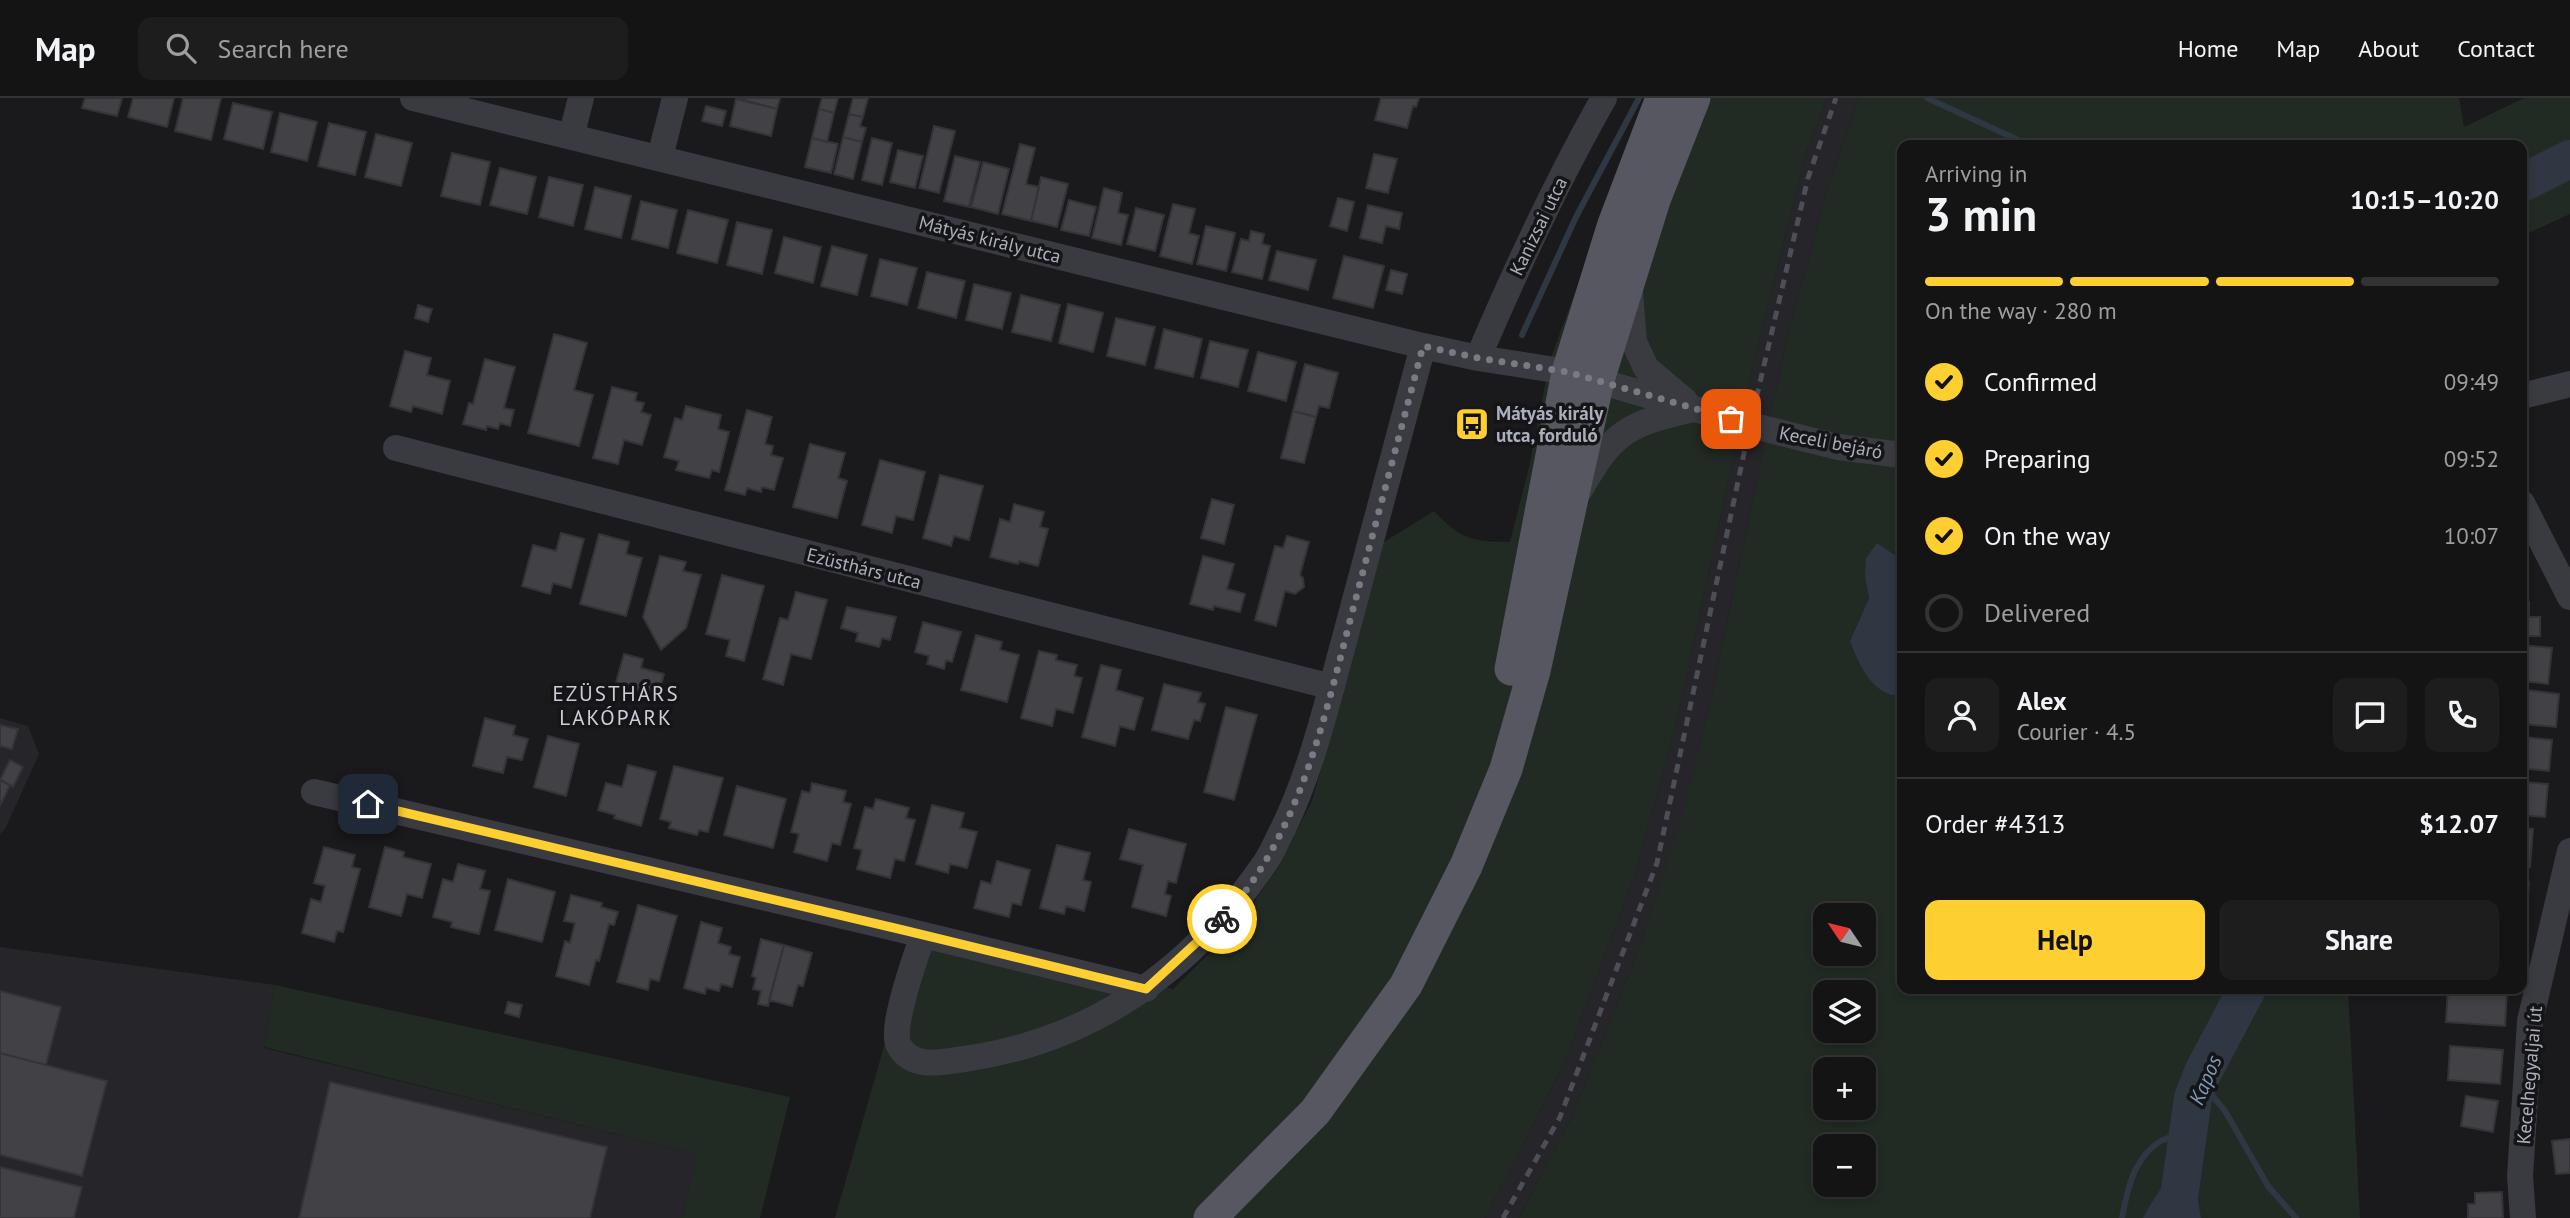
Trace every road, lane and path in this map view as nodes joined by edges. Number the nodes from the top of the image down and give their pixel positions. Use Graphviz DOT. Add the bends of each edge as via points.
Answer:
graph roads {
  1 [pos="413,98"];
  2 [pos="581,98"];
  3 [pos="675,98"];
  4 [pos="1604,98"];
  5 [pos="1662,98"];
  6 [pos="1694,98"];
  7 [pos="571,137"];
  8 [pos="660,157"];
  9 [pos="1630,275"];
  10 [pos="1423,346"];
  11 [pos="1478,358"];
  12 [pos="1583,376"];
  13 [pos="2570,384"];
  14 [pos="2527,395"];
  15 [pos="1695,408"];
  16 [pos="397,448"];
  17 [pos="1897,455"];
  18 [pos="1571,507"];
  19 [pos="2527,513"];
  20 [pos="2570,597"];
  21 [pos="1332,687"];
  22 [pos="314,792"];
  23 [pos="2570,851"];
  24 [pos="1466,866"];
  25 [pos="923,935"];
  26 [pos="1146,989"];
  27 [pos="1210,1218"];
  28 [pos="2523,1218"];
  1 -- 7 [label="street, Mátyás király utca"];
  2 -- 7 [label="street"];
  3 -- 8 [label="street"];
  4 -- 11 [label="street, Kanizsai utca" via="1521,257"];
  5 -- 12 [label="main road" via="1614,224"];
  6 -- 9 [label="main road"];
  7 -- 8 [label="street, Mátyás király utca"];
  8 -- 10 [label="street, Mátyás király utca"];
  9 -- 12 [label="main road"];
  9 -- 15 [label="street" via="1634,342 1646,368"];
  10 -- 11 [label="street, Mátyás király utca"];
  10 -- 21 [label="street"];
  11 -- 12 [label="street, Mátyás király utca"];
  12 -- 15 [label="street, Keceli bejáró"];
  12 -- 18 [label="main road"];
  12 -- 24 [label="main road"];
  13 -- 14 [label="street"];
  15 -- 17 [label="street, Keceli bejáró" via="1838,447"];
  15 -- 18 [label="street" via="1648,419 1623,432 1598,457"];
  16 -- 21 [label="street, Ezüsthárs utca"];
  18 -- 24 [label="main road" via="1534,671 1506,769"];
  19 -- 20 [label="street"];
  21 -- 26 [label="street" via="1299,795 1267,860 1225,917"];
  22 -- 25 [label="street"];
  23 -- 28 [label="street, Kecelhegyaljai út" via="2530,1021 2520,1176"];
  24 -- 27 [label="main road" via="1406,985 1315,1112"];
  25 -- 26 [label="street"];
  25 -- 26 [label="street" via="896,1024 897,1045 909,1057 928,1064 1002,1054 1084,1025"];
}
